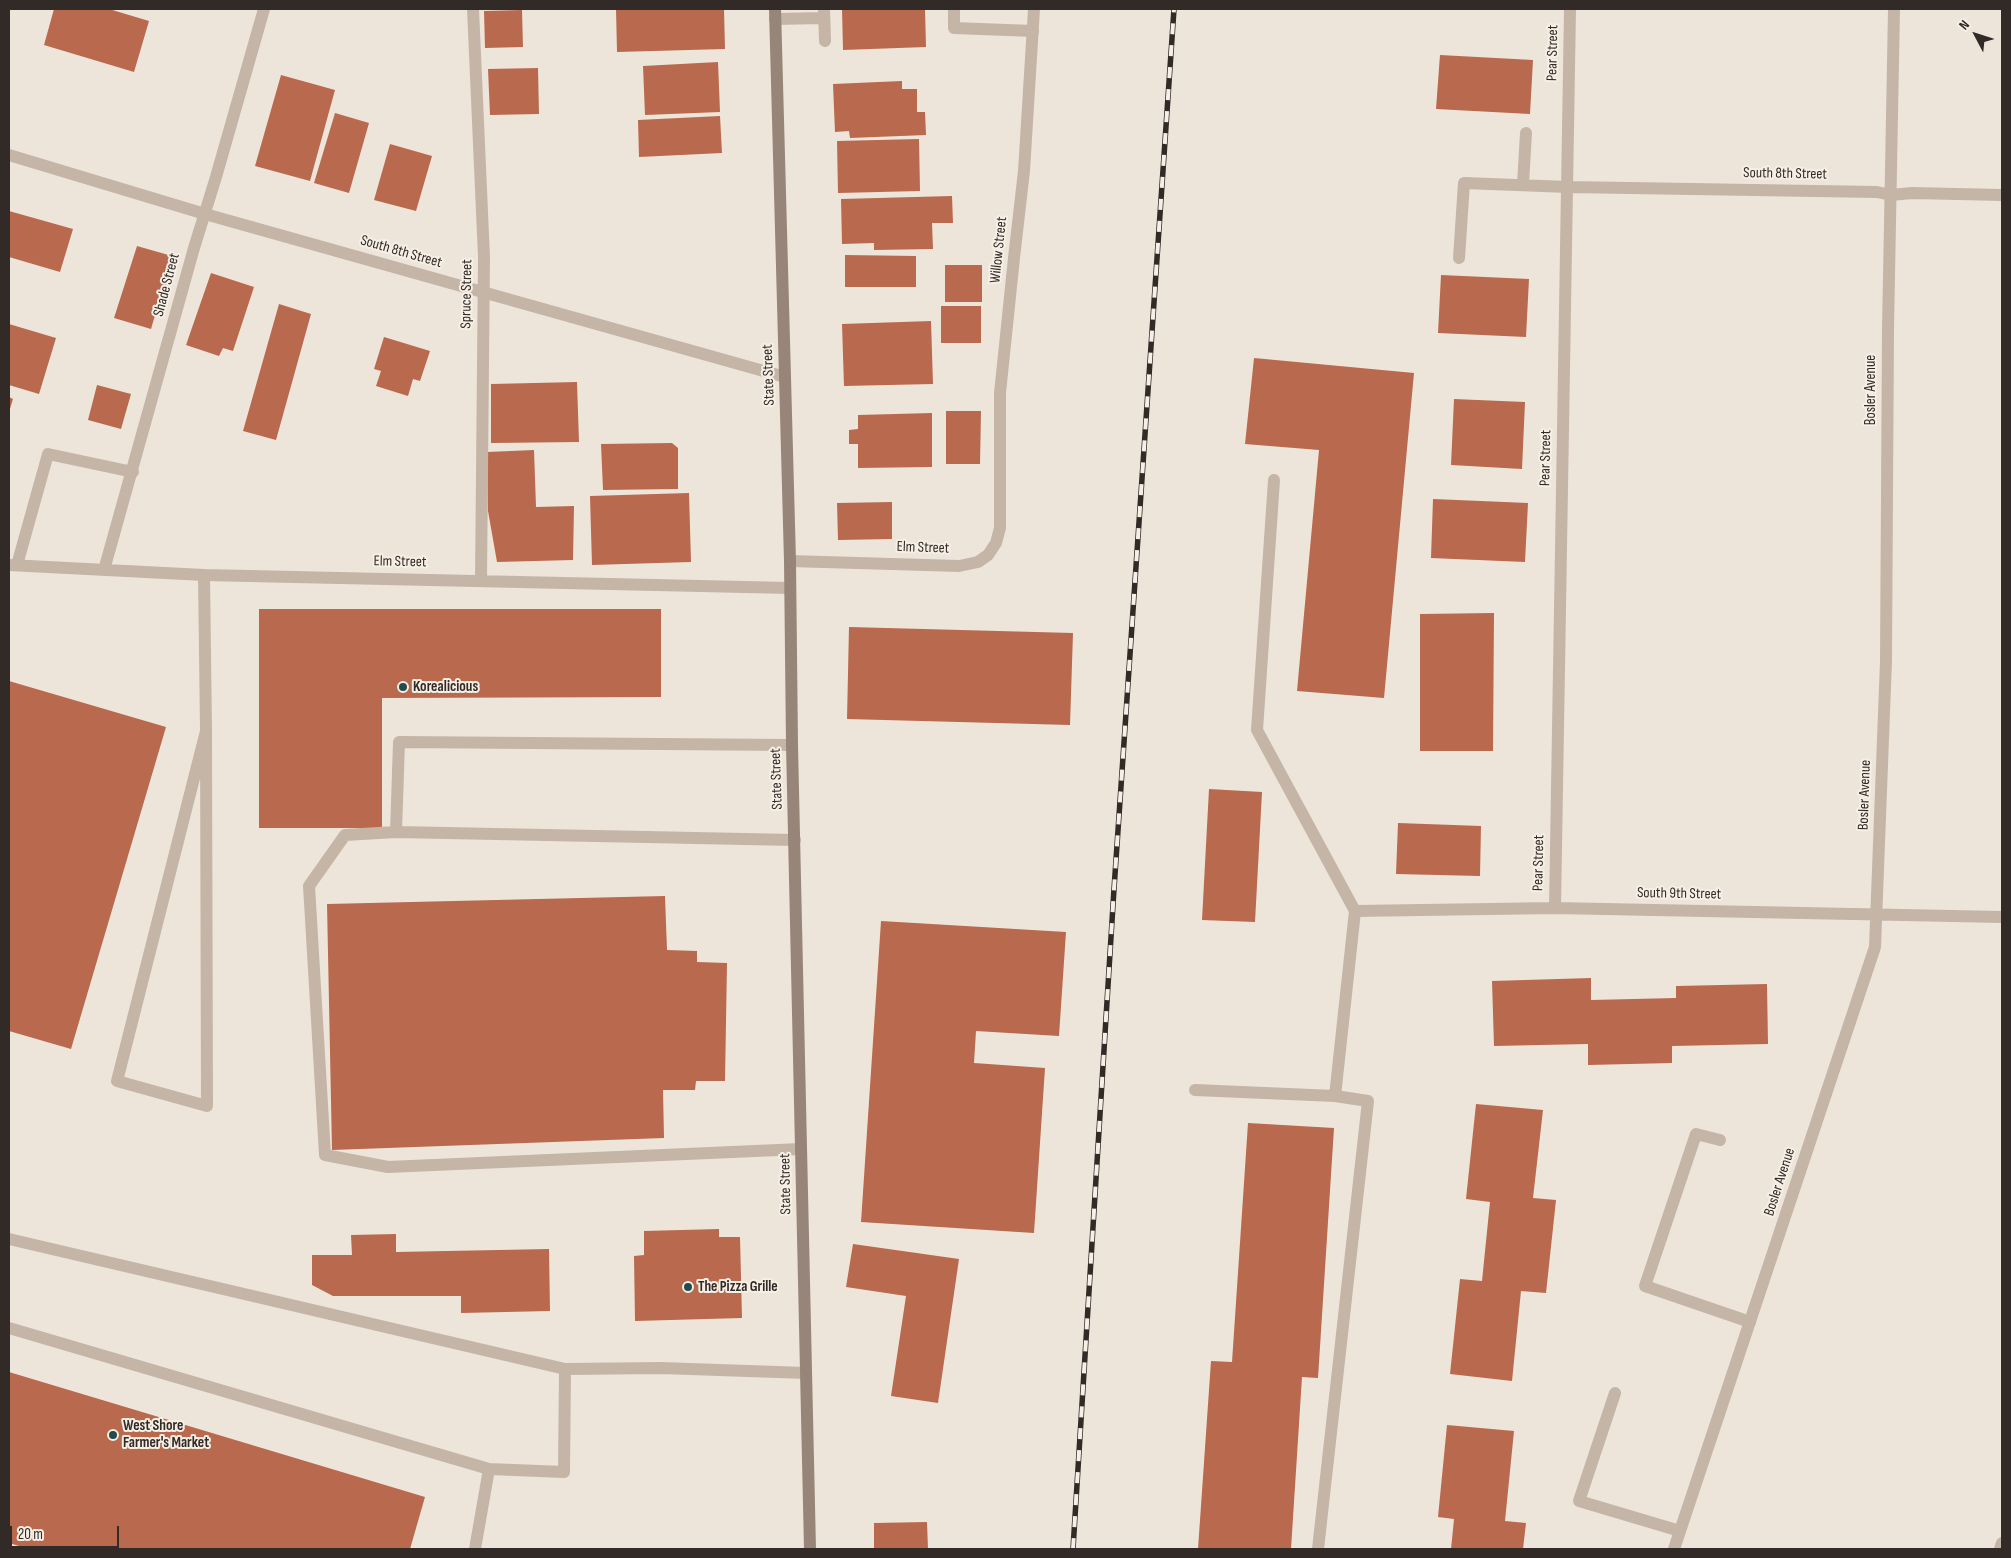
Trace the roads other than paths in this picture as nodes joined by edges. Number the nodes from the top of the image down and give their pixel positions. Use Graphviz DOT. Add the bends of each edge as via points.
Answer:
graph roads {
  1 [pos="264,9"];
  2 [pos="473,9"];
  3 [pos="954,9"];
  4 [pos="1034,9"];
  5 [pos="1570,9"];
  6 [pos="1894,9"];
  7 [pos="824,13"];
  8 [pos="775,14"];
  9 [pos="1033,31"];
  10 [pos="826,41"];
  11 [pos="1526,133"];
  12 [pos="9,155"];
  13 [pos="1523,184"];
  14 [pos="1568,187"];
  15 [pos="1892,195"];
  16 [pos="2002,195"];
  17 [pos="205,214"];
  18 [pos="1459,258"];
  19 [pos="483,292"];
  20 [pos="785,377"];
  21 [pos="133,472"];
  22 [pos="1274,480"];
  23 [pos="1000,495"];
  24 [pos="790,561"];
  25 [pos="13,565"];
  26 [pos="104,570"];
  27 [pos="204,575"];
  28 [pos="481,580"];
  29 [pos="790,588"];
  30 [pos="206,730"];
  31 [pos="792,745"];
  32 [pos="396,832"];
  33 [pos="795,840"];
  34 [pos="1555,908"];
  35 [pos="1356,912"];
  36 [pos="1878,914"];
  37 [pos="2002,917"];
  38 [pos="1195,1090"];
  39 [pos="1334,1096"];
  40 [pos="1720,1140"];
  41 [pos="801,1150"];
  42 [pos="9,1239"];
  43 [pos="1750,1322"];
  44 [pos="9,1328"];
  45 [pos="565,1369"];
  46 [pos="806,1373"];
  47 [pos="1615,1393"];
  48 [pos="489,1470"];
  49 [pos="1680,1531"];
  50 [pos="2002,1543"];
  51 [pos="475,1549"];
  52 [pos="810,1549"];
  53 [pos="1318,1549"];
  54 [pos="1674,1549"];
  55 [pos="2000,1549"];
  1 -- 17 [label="street, Shade Street"];
  2 -- 19 [label="street, Spruce Street"];
  3 -- 9 [label="street" via="954,28"];
  4 -- 9 [label="street, Willow Street"];
  5 -- 14 [label="street, Pear Street"];
  6 -- 15 [label="street, Bosler Avenue"];
  7 -- 8 [label="street"];
  7 -- 10 [label="street"];
  8 -- 20 [label="main road, State Street"];
  9 -- 23 [label="street, Willow Street" via="1024,171 1000,393"];
  11 -- 13 [label="street"];
  12 -- 17 [label="street, South 8th Street"];
  13 -- 14 [label="street, South 8th Street"];
  13 -- 18 [label="street, South 8th Street" via="1464,183"];
  14 -- 15 [label="street, South 8th Street" via="1877,192"];
  14 -- 34 [label="street, Pear Street"];
  15 -- 16 [label="street, South 8th Street"];
  15 -- 36 [label="street, Bosler Avenue" via="1886,661"];
  17 -- 19 [label="street, South 8th Street"];
  17 -- 21 [label="street, Shade Street"];
  19 -- 20 [label="street, South 8th Street"];
  19 -- 28 [label="street, Spruce Street"];
  20 -- 24 [label="main road, State Street"];
  21 -- 25 [label="street" via="48,454"];
  21 -- 26 [label="street, Shade Street"];
  22 -- 35 [label="street" via="1256,730"];
  23 -- 24 [label="street, Elm Street" via="1000,528 996,543 978,562 959,566"];
  24 -- 29 [label="main road, State Street"];
  25 -- 26 [label="street, Elm Street"];
  26 -- 27 [label="street, Elm Street"];
  27 -- 28 [label="street, Elm Street"];
  27 -- 30 [label="street"];
  28 -- 29 [label="street, Elm Street"];
  29 -- 31 [label="main road, State Street"];
  30 -- 30 [label="street" via="206,819 207,1106 117,1081"];
  31 -- 32 [label="street" via="399,742"];
  31 -- 33 [label="main road, State Street"];
  32 -- 33 [label="street"];
  32 -- 41 [label="street" via="345,835 309,886 325,1155 388,1167"];
  33 -- 41 [label="main road, State Street"];
  34 -- 35 [label="street, South 9th Street"];
  34 -- 36 [label="street, South 9th Street"];
  35 -- 39 [label="street"];
  36 -- 37 [label="street, South 9th Street"];
  36 -- 43 [label="street, Bosler Avenue" via="1875,947"];
  38 -- 39 [label="street"];
  39 -- 53 [label="street" via="1368,1101"];
  40 -- 43 [label="street" via="1696,1134 1645,1286"];
  41 -- 46 [label="main road, State Street"];
  42 -- 45 [label="street"];
  43 -- 49 [label="street, Bosler Avenue"];
  44 -- 48 [label="street"];
  45 -- 46 [label="street" via="661,1368"];
  45 -- 48 [label="street" via="564,1472"];
  46 -- 52 [label="main road, State Street"];
  47 -- 49 [label="street" via="1579,1500"];
  48 -- 51 [label="street"];
  49 -- 54 [label="street, Bosler Avenue"];
  50 -- 55 [label="street"];
}
